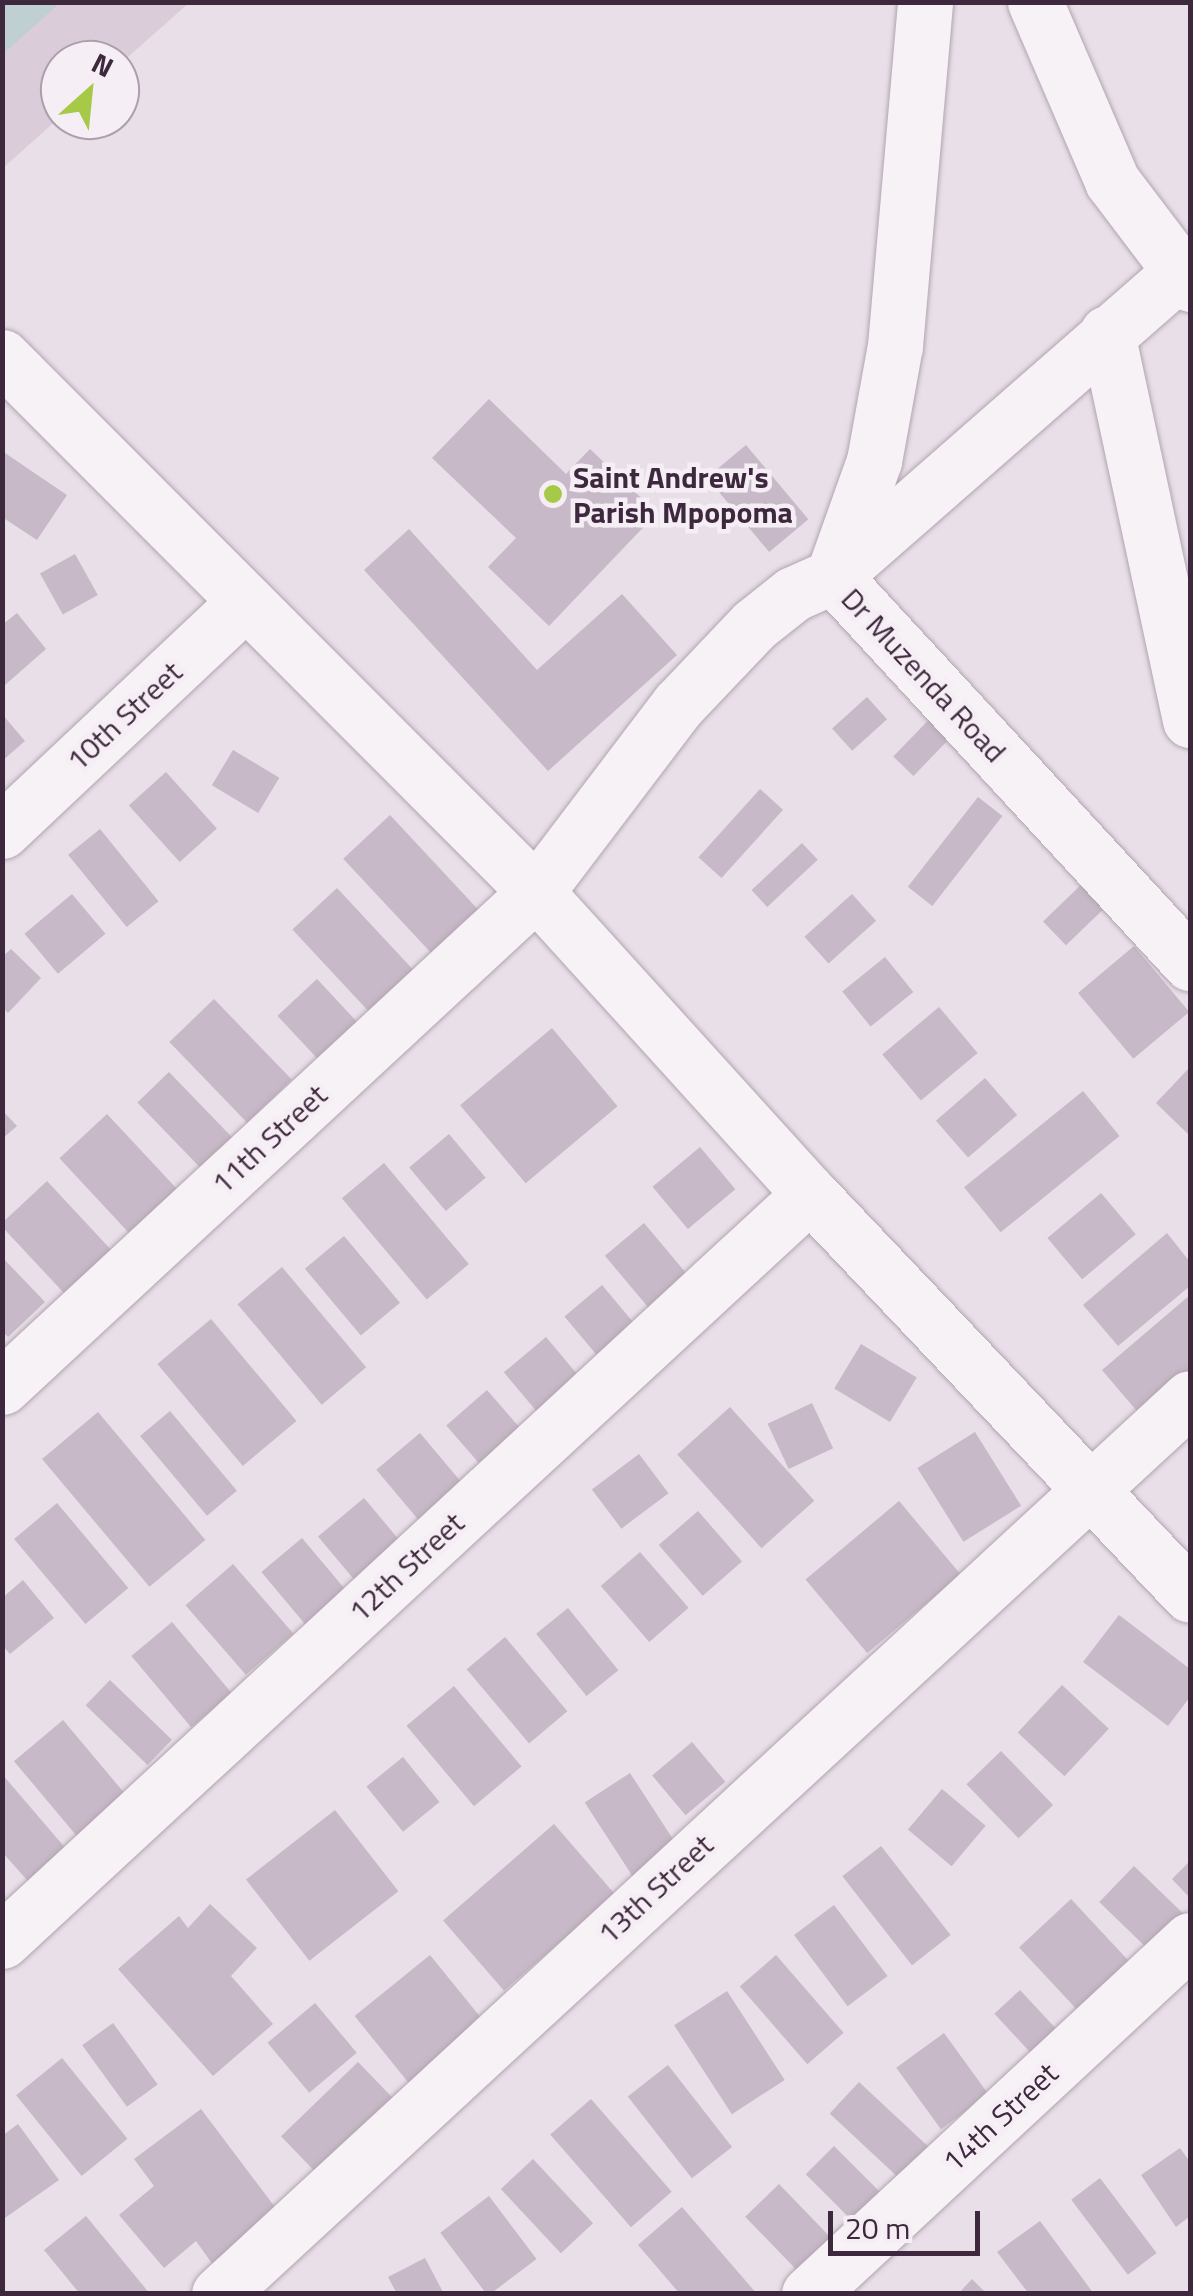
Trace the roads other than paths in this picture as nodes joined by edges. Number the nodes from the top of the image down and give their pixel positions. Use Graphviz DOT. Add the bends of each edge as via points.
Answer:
graph roads {
  1 [pos="925,2"];
  2 [pos="1034,2"];
  3 [pos="1187,272"];
  4 [pos="1107,333"];
  5 [pos="2,357"];
  6 [pos="833,576"];
  7 [pos="246,601"];
  8 [pos="1190,720"];
  9 [pos="2,831"];
  10 [pos="536,892"];
  11 [pos="1189,949"];
  12 [pos="810,1194"];
  13 [pos="2,1386"];
  14 [pos="1190,1398"];
  15 [pos="1091,1486"];
  16 [pos="1190,1595"];
  17 [pos="2,1940"];
  18 [pos="1190,1940"];
  19 [pos="219,2294"];
  20 [pos="809,2294"];
  1 -- 6 [label="street" via="895,346 874,461"];
  2 -- 3 [label="street" via="1112,181"];
  3 -- 4 [label="street"];
  4 -- 6 [label="street"];
  4 -- 8 [label="street"];
  5 -- 7 [label="street"];
  6 -- 10 [label="street, Dr Muzenda Road" via="793,594 703,678"];
  6 -- 11 [label="street, Dr Muzenda Road"];
  7 -- 9 [label="street, 10th Street"];
  7 -- 10 [label="street"];
  10 -- 12 [label="street"];
  10 -- 13 [label="street, 11th Street"];
  12 -- 15 [label="street"];
  12 -- 17 [label="street, 12th Street"];
  14 -- 15 [label="street, 13th Street"];
  15 -- 16 [label="street"];
  15 -- 19 [label="street, 13th Street"];
  18 -- 20 [label="street, 14th Street"];
}
